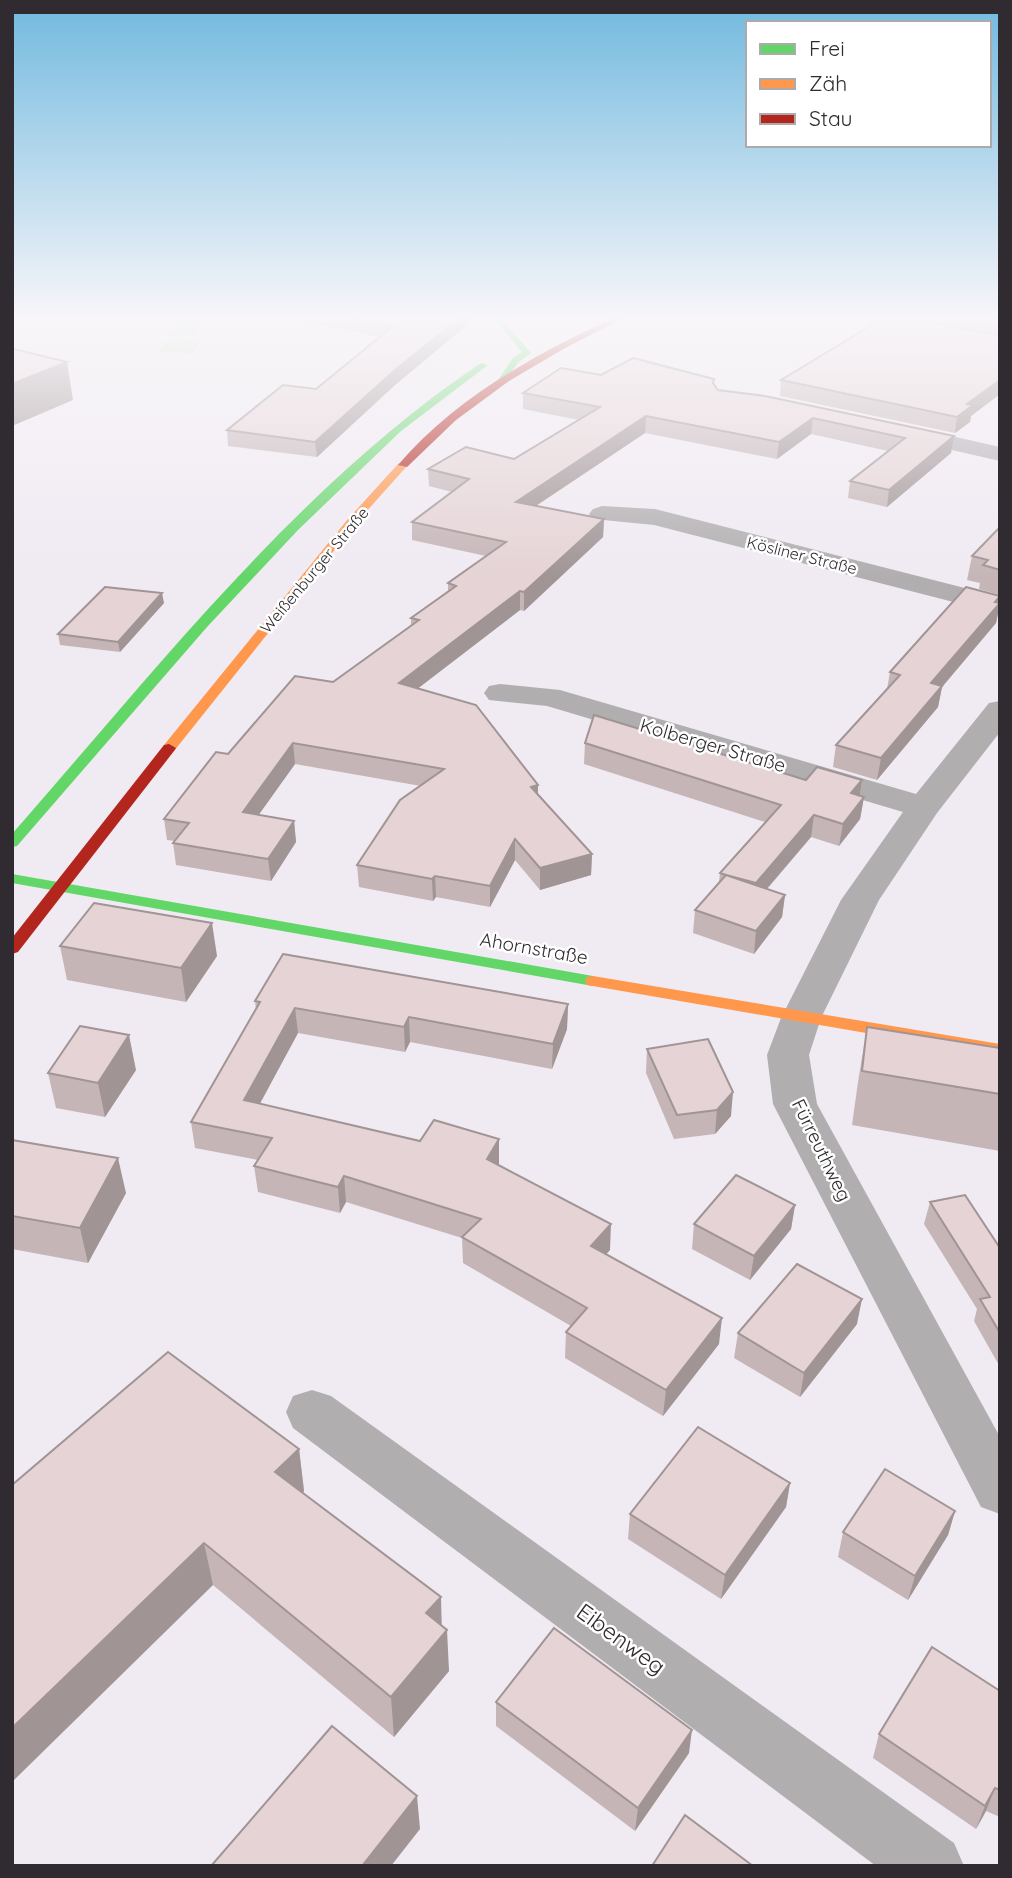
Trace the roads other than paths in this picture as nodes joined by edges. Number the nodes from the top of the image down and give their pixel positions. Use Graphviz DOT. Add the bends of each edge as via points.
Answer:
graph roads {
  1 [pos="426,404"];
  2 [pos="471,404"];
  3 [pos="887,429"];
  4 [pos="1000,454"];
  5 [pos="602,514"];
  6 [pos="304,516"];
  7 [pos="330,550"];
  8 [pos="1000,607"];
  9 [pos="500,693"];
  10 [pos="1000,710"];
  11 [pos="924,807"];
  12 [pos="12,843"];
  13 [pos="12,878"];
  14 [pos="61,887"];
  15 [pos="12,949"];
  16 [pos="801,1018"];
  17 [pos="1000,1050"];
  18 [pos="312,1412"];
  19 [pos="1000,1490"];
  20 [pos="931,1866"];
  1 -- 6 [label="main road, Weißenburger Straße"];
  2 -- 7 [label="main road, Weißenburger Straße" via="421,446"];
  3 -- 4 [label="street"];
  5 -- 8 [label="street, Kösliner Straße" via="655,517"];
  6 -- 7 [label="main road" via="322,528"];
  6 -- 12 [label="main road, Weißenburger Straße" via="184,645"];
  7 -- 14 [label="main road, Weißenburger Straße"];
  9 -- 11 [label="street, Kolberger Straße" via="549,697"];
  10 -- 11 [label="street, Fürreuthweg"];
  11 -- 16 [label="street, Fürreuthweg" via="860,900"];
  13 -- 14 [label="main road, Ahornstraße"];
  14 -- 15 [label="main road, Weißenburger Straße"];
  14 -- 16 [label="main road, Ahornstraße"];
  16 -- 17 [label="main road, Ahornstraße"];
  16 -- 19 [label="street, Fürreuthweg" via="788,1055 795,1104"];
  18 -- 20 [label="street, Eibenweg"];
}
